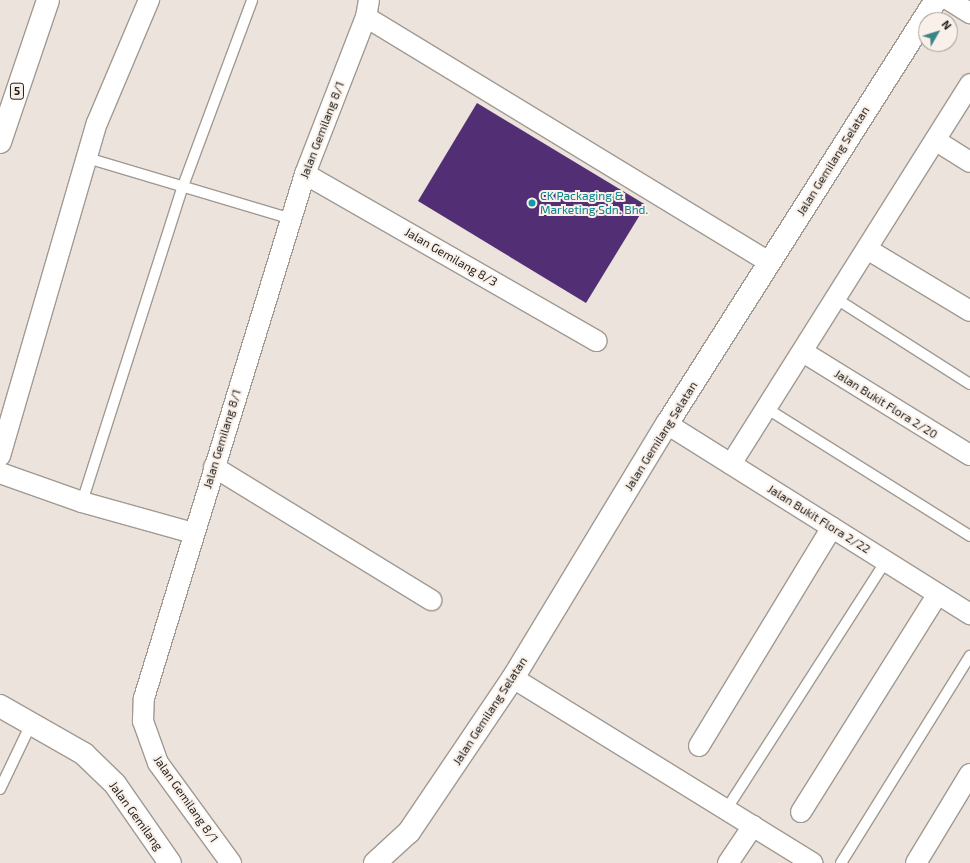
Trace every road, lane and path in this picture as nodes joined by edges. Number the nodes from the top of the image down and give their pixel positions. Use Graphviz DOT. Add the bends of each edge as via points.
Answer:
graph roads {
  1 [pos="48,0"];
  2 [pos="149,0"];
  3 [pos="252,0"];
  4 [pos="936,0"];
  5 [pos="949,0"];
  6 [pos="367,9"];
  7 [pos="970,13"];
  8 [pos="970,84"];
  9 [pos="935,140"];
  10 [pos="0,142"];
  11 [pos="87,158"];
  12 [pos="970,162"];
  13 [pos="305,174"];
  14 [pos="183,186"];
  15 [pos="291,219"];
  16 [pos="867,249"];
  17 [pos="769,262"];
  18 [pos="835,298"];
  19 [pos="970,311"];
  20 [pos="597,341"];
  21 [pos="803,352"];
  22 [pos="970,384"];
  23 [pos="766,408"];
  24 [pos="667,424"];
  25 [pos="0,456"];
  26 [pos="970,456"];
  27 [pos="731,464"];
  28 [pos="214,467"];
  29 [pos="0,473"];
  30 [pos="82,502"];
  31 [pos="832,527"];
  32 [pos="193,533"];
  33 [pos="970,536"];
  34 [pos="886,561"];
  35 [pos="938,594"];
  36 [pos="431,600"];
  37 [pos="970,614"];
  38 [pos="970,656"];
  39 [pos="513,678"];
  40 [pos="0,706"];
  41 [pos="31,724"];
  42 [pos="699,746"];
  43 [pos="970,774"];
  44 [pos="0,789"];
  45 [pos="726,810"];
  46 [pos="801,812"];
  47 [pos="753,826"];
  48 [pos="170,863"];
  49 [pos="232,863"];
  50 [pos="376,863"];
  51 [pos="728,863"];
  52 [pos="812,863"];
  53 [pos="841,863"];
  54 [pos="916,863"];
  1 -- 10 [label="main road, 5"];
  2 -- 11 [label="street" via="97,123"];
  3 -- 14 [label="lane"];
  4 -- 17 [label="main road, Jalan Gemilang Selatan"];
  5 -- 7 [label="street"];
  6 -- 13 [label="street, Jalan Gemilang 8/1"];
  6 -- 17 [label="street"];
  8 -- 9 [label="street"];
  9 -- 12 [label="street"];
  9 -- 16 [label="street"];
  11 -- 14 [label="lane"];
  11 -- 25 [label="street"];
  13 -- 15 [label="street, Jalan Gemilang 8/1"];
  13 -- 20 [label="street, Jalan Gemilang 8/3"];
  14 -- 15 [label="lane"];
  14 -- 30 [label="lane"];
  15 -- 28 [label="street, Jalan Gemilang 8/1"];
  16 -- 18 [label="street"];
  16 -- 19 [label="street"];
  17 -- 24 [label="main road, Jalan Gemilang Selatan"];
  18 -- 21 [label="street"];
  18 -- 22 [label="lane"];
  21 -- 23 [label="street"];
  21 -- 26 [label="street, Jalan Bukit Flora 2/20"];
  23 -- 27 [label="street"];
  23 -- 33 [label="lane"];
  24 -- 27 [label="street, Jalan Bukit Flora 2/22"];
  24 -- 39 [label="main road, Jalan Gemilang Selatan"];
  27 -- 31 [label="street, Jalan Bukit Flora 2/22"];
  28 -- 32 [label="street, Jalan Gemilang 8/1"];
  28 -- 36 [label="street"];
  29 -- 30 [label="street"];
  30 -- 32 [label="street"];
  31 -- 34 [label="street, Jalan Bukit Flora 2/22"];
  31 -- 42 [label="street"];
  32 -- 49 [label="street, Jalan Gemilang 8/1" via="144,698 143,721 158,763"];
  34 -- 35 [label="street, Jalan Bukit Flora 2/22"];
  34 -- 45 [label="lane"];
  35 -- 37 [label="street, Jalan Bukit Flora 2/22"];
  35 -- 46 [label="street"];
  38 -- 53 [label="lane"];
  39 -- 45 [label="street"];
  39 -- 50 [label="main road, Jalan Gemilang Selatan" via="409,832"];
  40 -- 41 [label="main road, Jalan Gemilang"];
  41 -- 44 [label="lane"];
  41 -- 48 [label="main road, Jalan Gemilang" via="84,754 115,784"];
  43 -- 54 [label="street"];
  45 -- 47 [label="street"];
  47 -- 51 [label="street"];
  47 -- 52 [label="street"];
}
